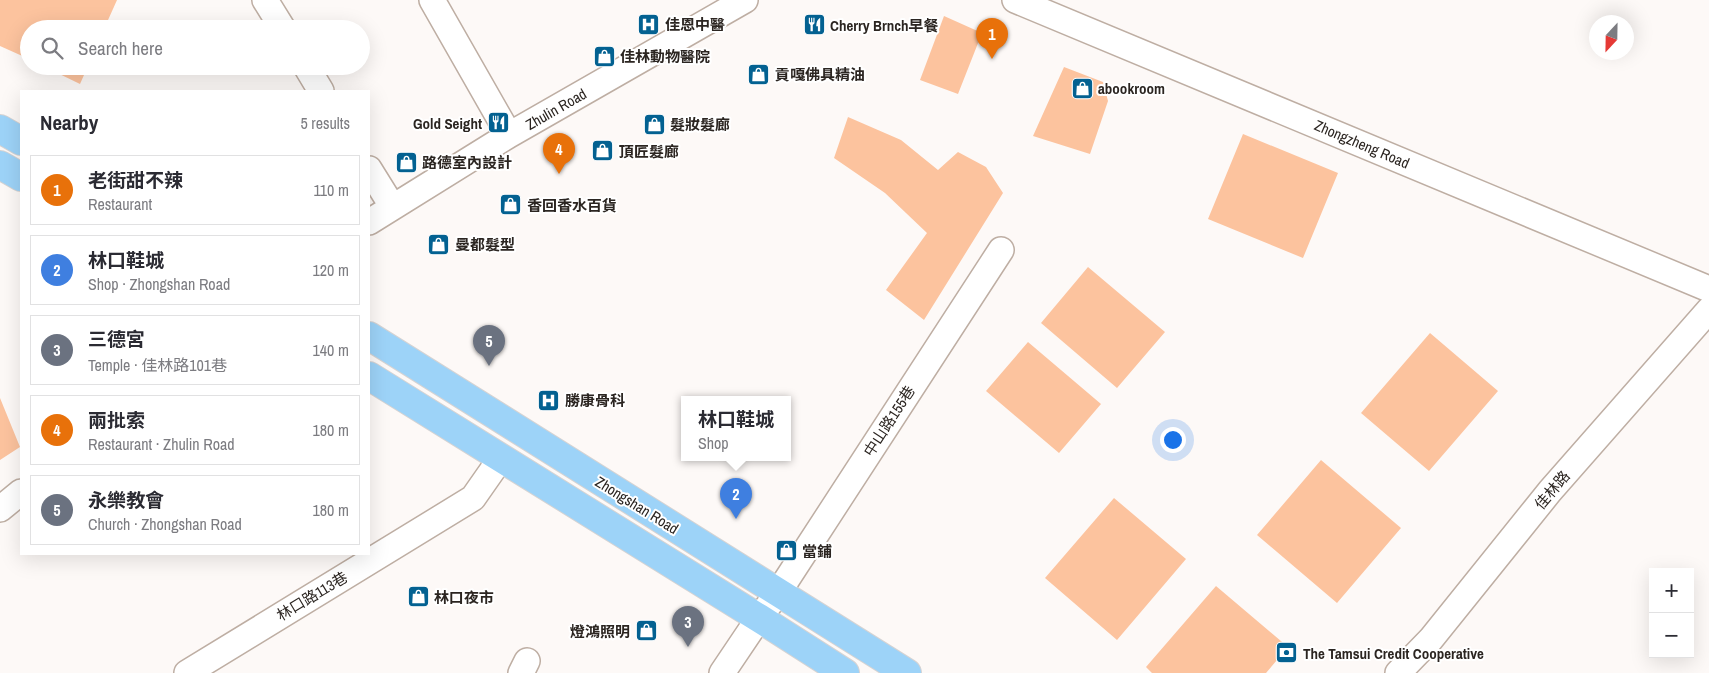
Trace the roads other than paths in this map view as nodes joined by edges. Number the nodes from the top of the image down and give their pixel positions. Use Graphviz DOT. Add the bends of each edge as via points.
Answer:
graph roads {
  1 [pos="265,0"];
  2 [pos="432,0"];
  3 [pos="745,0"];
  4 [pos="1015,0"];
  5 [pos="277,20"];
  6 [pos="311,75"];
  7 [pos="320,90"];
  8 [pos="0,129"];
  9 [pos="509,135"];
  10 [pos="20,140"];
  11 [pos="0,165"];
  12 [pos="370,170"];
  13 [pos="20,176"];
  14 [pos="392,206"];
  15 [pos="370,221"];
  16 [pos="1001,250"];
  17 [pos="1709,289"];
  18 [pos="1709,310"];
  19 [pos="370,337"];
  20 [pos="370,377"];
  21 [pos="501,458"];
  22 [pos="20,493"];
  23 [pos="0,509"];
  24 [pos="778,593"];
  25 [pos="759,618"];
  26 [pos="187,673"];
  27 [pos="722,673"];
  28 [pos="844,673"];
  29 [pos="907,673"];
  30 [pos="1398,673"];
  1 -- 5 [label="street"];
  2 -- 9 [label="street"];
  3 -- 9 [label="street, Zhulin Road"];
  4 -- 17 [label="street, Zhongzheng Road"];
  6 -- 7 [label="street"];
  8 -- 10 [label="main road"];
  9 -- 14 [label="street, Zhulin Road"];
  11 -- 13 [label="main road"];
  12 -- 14 [label="street"];
  14 -- 15 [label="street, Zhulin Road"];
  16 -- 24 [label="street, 中山路155巷"];
  18 -- 30 [label="street, 佳林路" via="1550,491 1431,640"];
  19 -- 24 [label="main road, Zhongshan Road"];
  20 -- 21 [label="main road"];
  21 -- 25 [label="main road"];
  21 -- 26 [label="street, 林口路113巷" via="473,498"];
  22 -- 23 [label="street"];
  24 -- 25 [label="street, 中山路155巷"];
  24 -- 29 [label="main road, Zhongshan Road"];
  25 -- 27 [label="street, 中山路155巷"];
  25 -- 28 [label="main road"];
}
